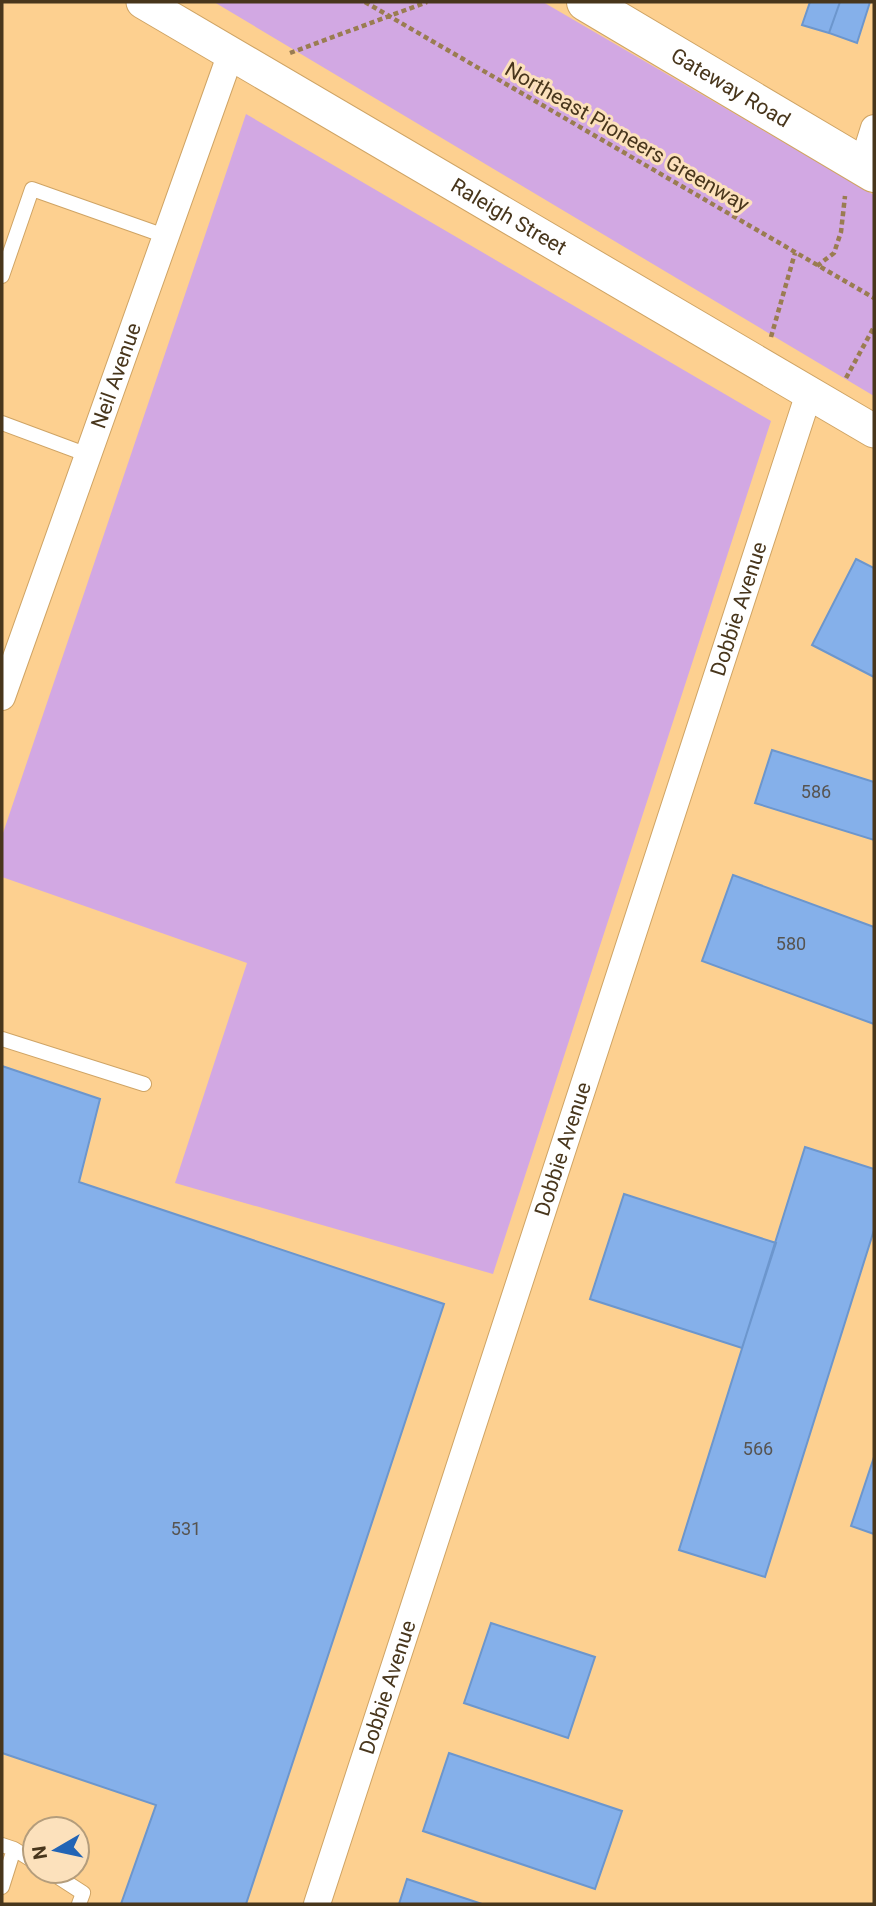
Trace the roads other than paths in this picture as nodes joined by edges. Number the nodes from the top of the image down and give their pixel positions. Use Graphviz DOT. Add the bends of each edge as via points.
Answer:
graph roads {
  1 [pos="143,2"];
  2 [pos="586,2"];
  3 [pos="231,53"];
  4 [pos="874,128"];
  5 [pos="862,166"];
  6 [pos="165,236"];
  7 [pos="2,276"];
  8 [pos="819,400"];
  9 [pos="2,423"];
  10 [pos="874,431"];
  11 [pos="88,455"];
  12 [pos="2,697"];
  13 [pos="2,1039"];
  14 [pos="144,1084"];
  15 [pos="8,1847"];
  16 [pos="71,1885"];
  17 [pos="2,1887"];
  18 [pos="79,1904"];
  19 [pos="317,1904"];
  1 -- 3 [label="street, Raleigh Street"];
  2 -- 5 [label="main road, Gateway Road"];
  3 -- 6 [label="street, Neil Avenue"];
  3 -- 8 [label="street, Raleigh Street"];
  4 -- 5 [label="street"];
  6 -- 7 [label="lane" via="32,189"];
  6 -- 11 [label="street, Neil Avenue"];
  8 -- 10 [label="street, Raleigh Street"];
  8 -- 19 [label="street, Dobbie Avenue"];
  9 -- 11 [label="lane"];
  11 -- 12 [label="street, Neil Avenue"];
  13 -- 14 [label="lane"];
  15 -- 17 [label="lane"];
  16 -- 18 [label="lane" via="83,1893"];
}
